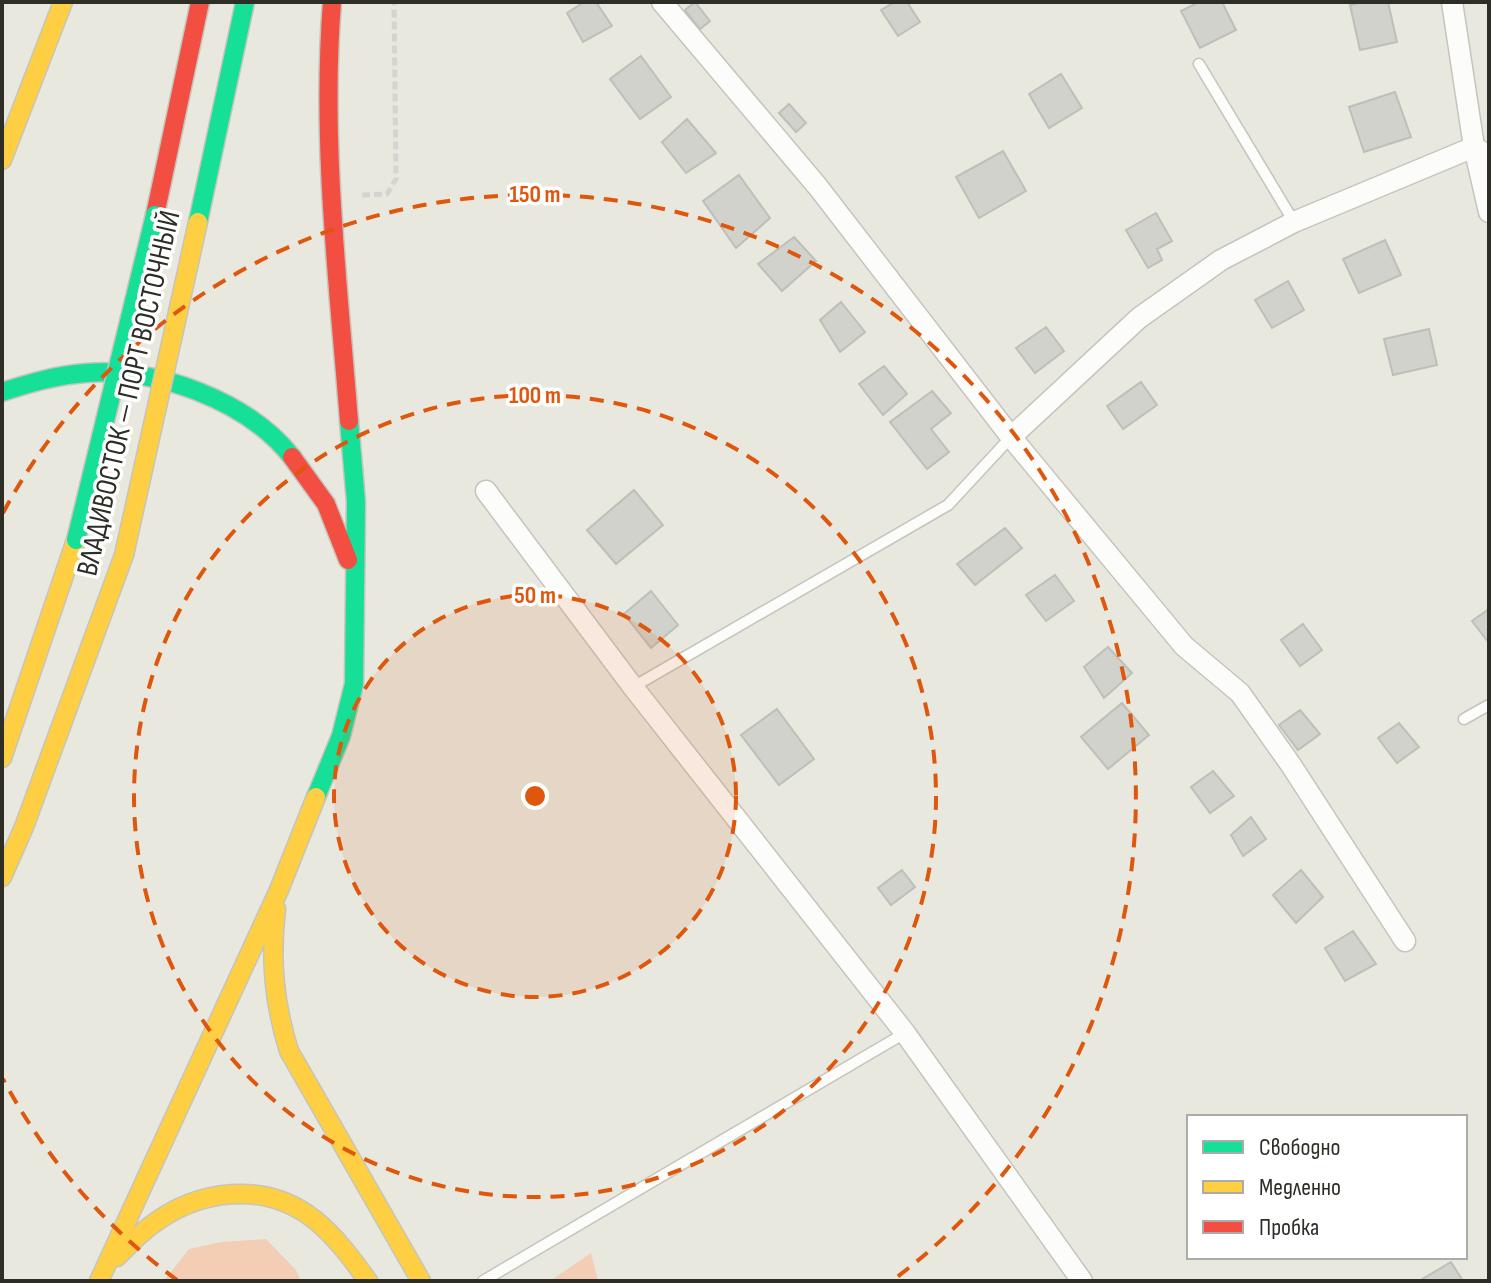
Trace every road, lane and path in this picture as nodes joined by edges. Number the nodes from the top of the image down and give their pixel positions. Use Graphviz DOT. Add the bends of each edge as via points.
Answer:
graph roads {
  1 [pos="63,2"];
  2 [pos="200,2"];
  3 [pos="245,2"];
  4 [pos="332,2"];
  5 [pos="394,2"];
  6 [pos="662,2"];
  7 [pos="1452,2"];
  8 [pos="1199,64"];
  9 [pos="1482,151"];
  10 [pos="2,160"];
  11 [pos="331,195"];
  12 [pos="1489,212"];
  13 [pos="1294,222"];
  14 [pos="2,392"];
  15 [pos="1011,437"];
  16 [pos="486,491"];
  17 [pos="356,638"];
  18 [pos="633,687"];
  19 [pos="1489,705"];
  20 [pos="1464,719"];
  21 [pos="2,758"];
  22 [pos="2,877"];
  23 [pos="279,890"];
  24 [pos="1405,941"];
  25 [pos="905,1033"];
  26 [pos="102,1276"];
  27 [pos="368,1281"];
  28 [pos="421,1281"];
  29 [pos="483,1281"];
  30 [pos="1082,1281"];
  1 -- 10 [label="main road"];
  2 -- 21 [label="main road, ВЛАДИВОСТОК — ПОРТ ВОСТОЧНЫЙ, bridge" via="76,540"];
  3 -- 22 [label="main road, ВЛАДИВОСТОК — ПОРТ ВОСТОЧНЫЙ, bridge" via="124,555"];
  4 -- 11 [label="main road"];
  5 -- 11 [label="path" via="396,179 387,194"];
  6 -- 15 [label="street" via="818,187"];
  7 -- 9 [label="street"];
  8 -- 13 [label="lane"];
  9 -- 12 [label="street"];
  9 -- 13 [label="street"];
  11 -- 17 [label="main road" via="356,502"];
  13 -- 15 [label="street" via="1221,260 1139,318"];
  14 -- 17 [label="main road" via="66,374 110,371 195,388 231,406 293,456 336,523 349,560"];
  15 -- 18 [label="lane" via="948,505"];
  15 -- 24 [label="street" via="1184,646 1240,693"];
  16 -- 18 [label="street"];
  17 -- 23 [label="main road" via="354,684 341,736"];
  18 -- 25 [label="street"];
  19 -- 20 [label="lane"];
  23 -- 26 [label="main road"];
  23 -- 28 [label="main road" via="272,973 289,1051"];
  25 -- 29 [label="lane"];
  25 -- 30 [label="street"];
  26 -- 27 [label="main road" via="136,1235 169,1210 205,1195 241,1191 283,1202 318,1221 345,1247"];
}
